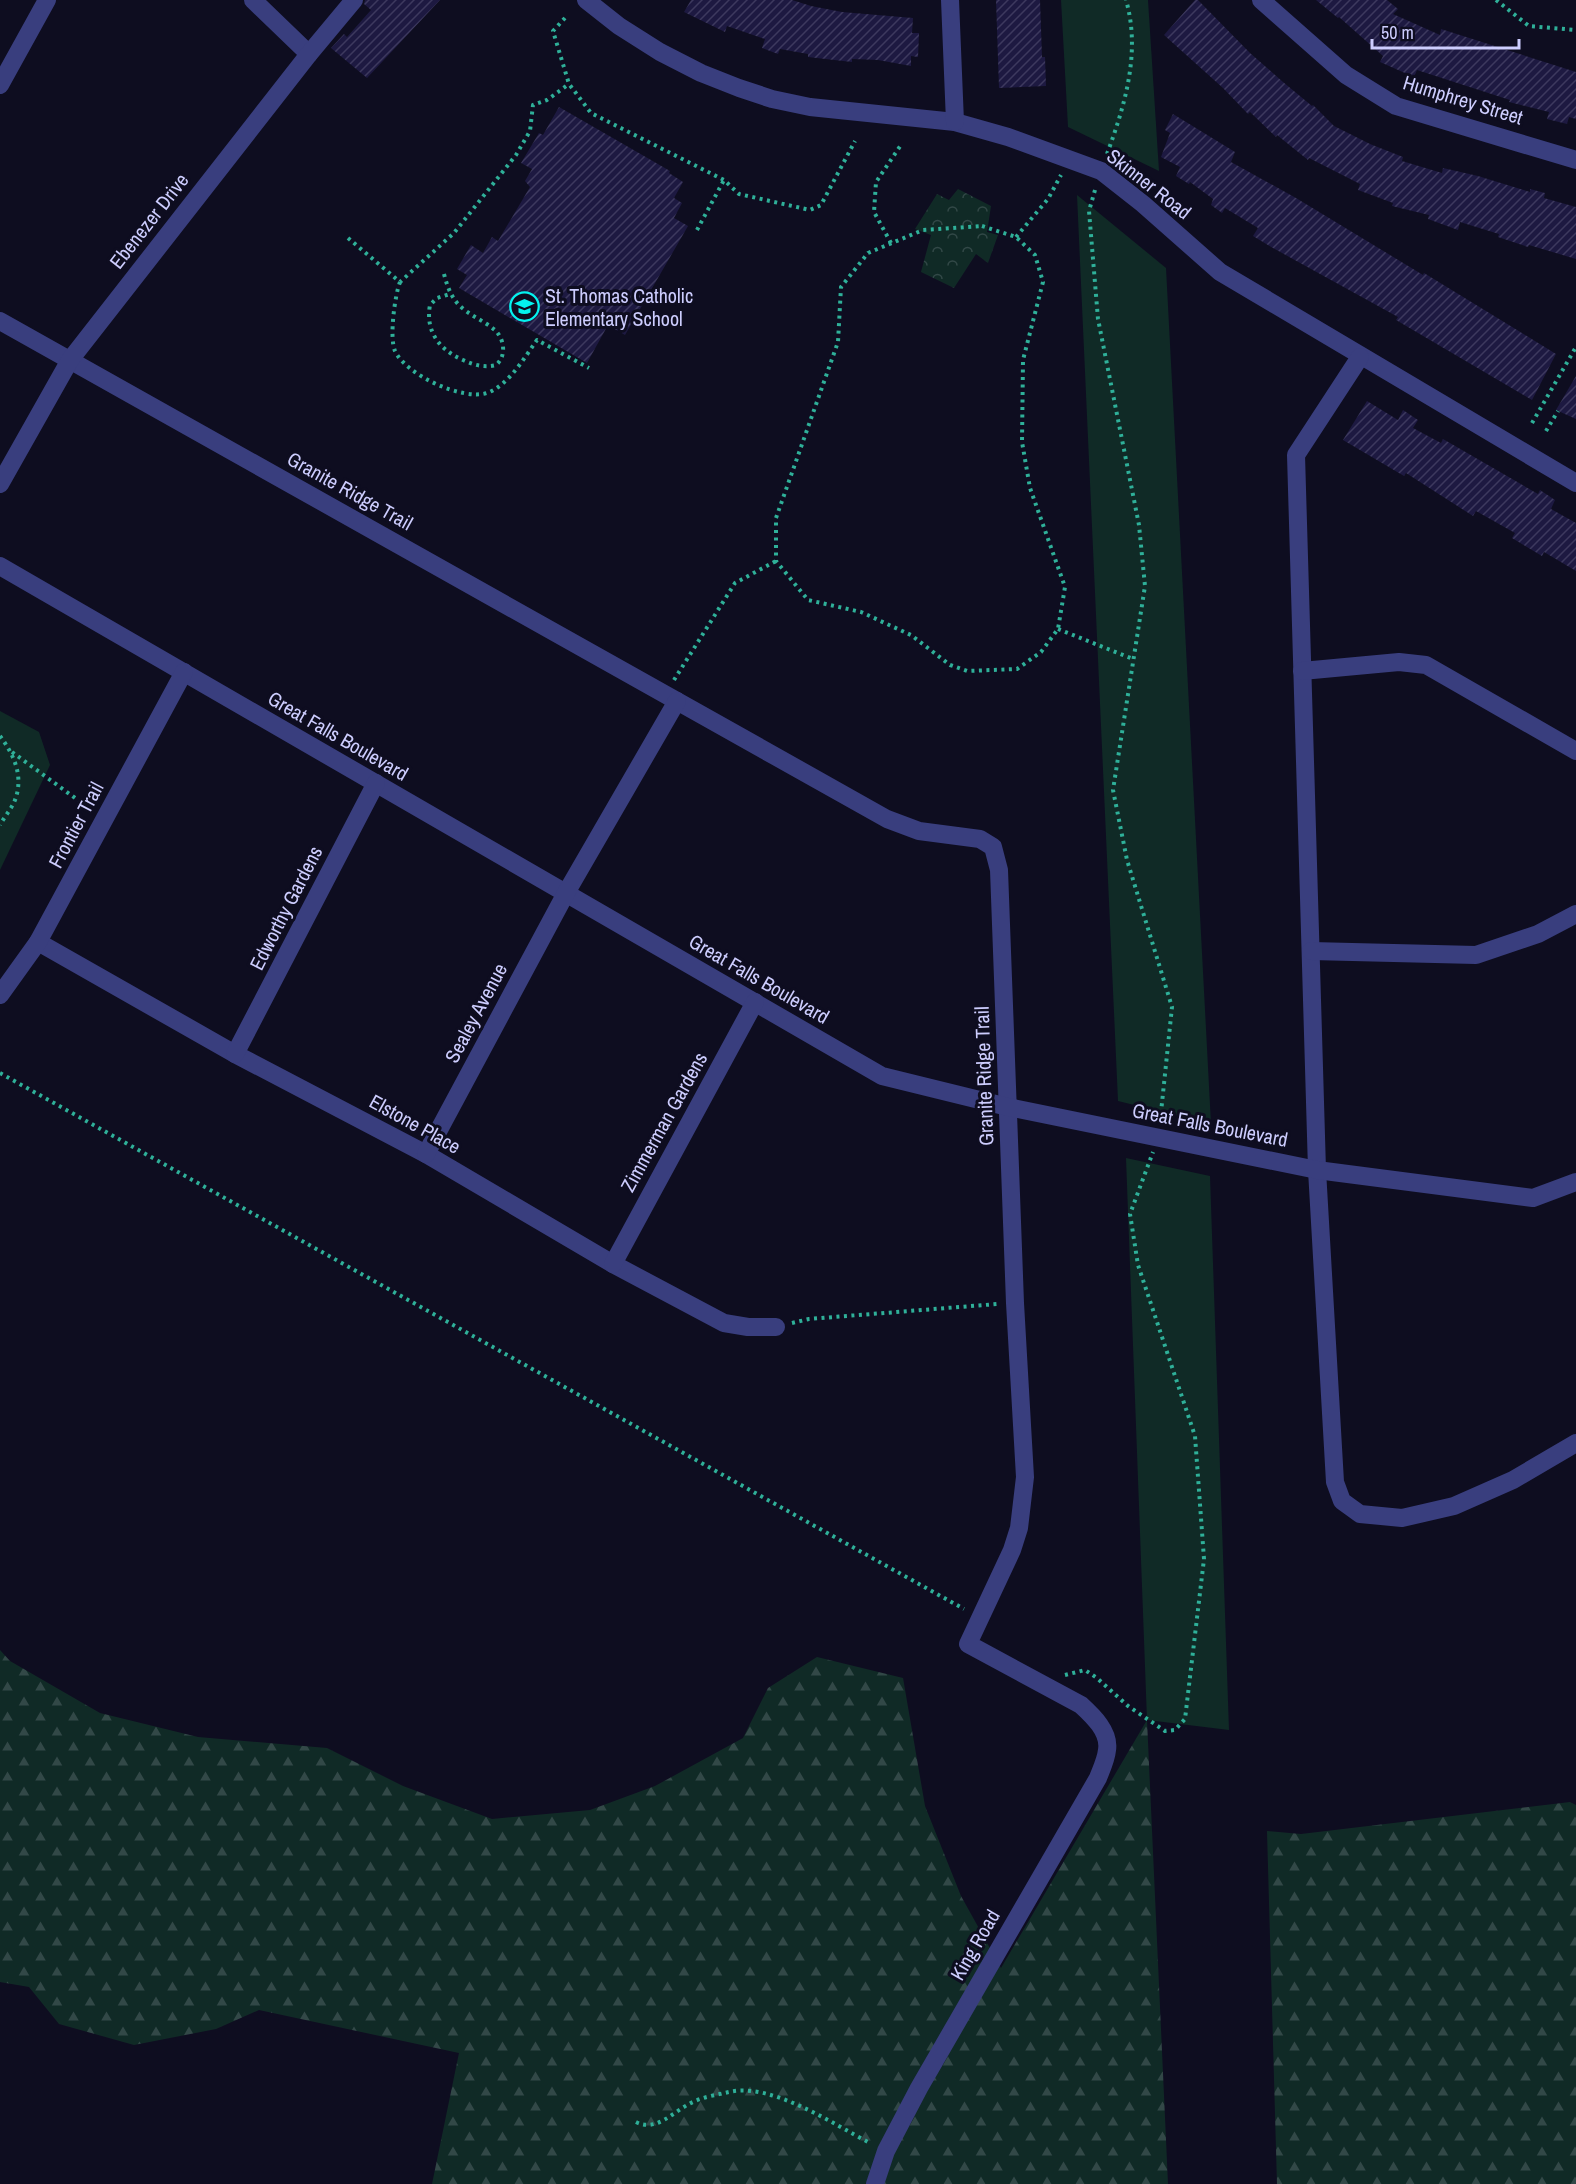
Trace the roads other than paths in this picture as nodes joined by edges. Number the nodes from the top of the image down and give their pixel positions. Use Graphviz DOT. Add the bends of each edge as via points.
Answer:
graph roads {
  1 [pos="47,0"];
  2 [pos="253,0"];
  3 [pos="354,0"];
  4 [pos="586,0"];
  5 [pos="950,0"];
  6 [pos="1261,0"];
  7 [pos="309,54"];
  8 [pos="0,85"];
  9 [pos="955,123"];
  10 [pos="1576,160"];
  11 [pos="0,321"];
  12 [pos="1360,357"];
  13 [pos="70,360"];
  14 [pos="1576,483"];
  15 [pos="0,484"];
  16 [pos="0,566"];
  17 [pos="1302,671"];
  18 [pos="184,672"];
  19 [pos="671,698"];
  20 [pos="1576,751"];
  21 [pos="376,783"];
  22 [pos="566,893"];
  23 [pos="1576,914"];
  24 [pos="38,942"];
  25 [pos="1311,951"];
  26 [pos="0,995"];
  27 [pos="755,1002"];
  28 [pos="235,1054"];
  29 [pos="1008,1107"];
  30 [pos="426,1154"];
  31 [pos="1317,1170"];
  32 [pos="1576,1182"];
  33 [pos="613,1264"];
  34 [pos="776,1327"];
  35 [pos="1576,1443"];
  36 [pos="1102,1730"];
  37 [pos="875,2184"];
  1 -- 8 [label="street"];
  2 -- 7 [label="street"];
  3 -- 7 [label="street, Ebenezer Drive"];
  4 -- 9 [label="street, Skinner Road" via="660,52 740,88 810,107"];
  5 -- 9 [label="street"];
  6 -- 10 [label="street, Humphrey Street" via="1346,75 1396,106"];
  7 -- 13 [label="street, Ebenezer Drive"];
  9 -- 12 [label="street, Skinner Road" via="1008,137 1101,171 1220,272"];
  11 -- 13 [label="street, Granite Ridge Trail"];
  12 -- 14 [label="street, Skinner Road"];
  12 -- 17 [label="street" via="1296,455"];
  13 -- 15 [label="street, Ebenezer Drive"];
  13 -- 19 [label="street, Granite Ridge Trail"];
  16 -- 18 [label="street, Great Falls Boulevard"];
  17 -- 20 [label="street" via="1399,662 1426,665"];
  17 -- 25 [label="street"];
  18 -- 21 [label="street, Great Falls Boulevard"];
  18 -- 24 [label="street, Frontier Trail"];
  19 -- 22 [label="street"];
  19 -- 29 [label="street, Granite Ridge Trail" via="887,819 919,831 980,839 993,847 999,870"];
  21 -- 22 [label="street, Great Falls Boulevard"];
  21 -- 28 [label="street, Edworthy Gardens"];
  22 -- 27 [label="street, Great Falls Boulevard"];
  22 -- 30 [label="street, Sealey Avenue"];
  23 -- 25 [label="street" via="1538,934 1476,955"];
  24 -- 26 [label="street, Frontier Trail"];
  24 -- 28 [label="street, Elstone Place"];
  25 -- 31 [label="street"];
  27 -- 29 [label="street, Great Falls Boulevard" via="882,1076"];
  27 -- 33 [label="street, Zimmerman Gardens"];
  28 -- 30 [label="street, Elstone Place"];
  29 -- 31 [label="street, Great Falls Boulevard"];
  29 -- 36 [label="street, Granite Ridge Trail" via="1025,1477 1012,1550 968,1644 1081,1705 1095,1717"];
  30 -- 33 [label="street, Elstone Place"];
  31 -- 32 [label="street, Great Falls Boulevard" via="1533,1198"];
  31 -- 35 [label="street" via="1335,1482 1341,1501 1360,1514 1402,1518 1454,1506 1513,1480"];
  33 -- 34 [label="street, Elstone Place" via="724,1323"];
  36 -- 37 [label="street, King Road" via="1108,1749 1098,1778 919,2088 886,2151"];
}
